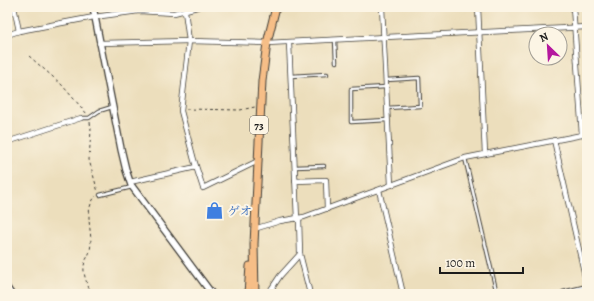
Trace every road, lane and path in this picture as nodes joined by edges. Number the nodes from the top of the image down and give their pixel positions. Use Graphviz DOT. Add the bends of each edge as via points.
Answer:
graph roads {
  1 [pos="14,7"];
  2 [pos="93,7"];
  3 [pos="196,7"];
  4 [pos="276,7"];
  5 [pos="382,7"];
  6 [pos="478,7"];
  7 [pos="573,7"];
  8 [pos="142,9"];
  9 [pos="185,11"];
  10 [pos="94,17"];
  11 [pos="587,26"];
  12 [pos="574,27"];
  13 [pos="19,31"];
  14 [pos="479,32"];
  15 [pos="7,35"];
  16 [pos="384,37"];
  17 [pos="335,40"];
  18 [pos="188,41"];
  19 [pos="99,42"];
  20 [pos="289,43"];
  21 [pos="267,44"];
  22 [pos="336,62"];
  23 [pos="327,74"];
  24 [pos="290,76"];
  25 [pos="386,80"];
  26 [pos="386,87"];
  27 [pos="260,106"];
  28 [pos="112,107"];
  29 [pos="387,108"];
  30 [pos="182,109"];
  31 [pos="80,118"];
  32 [pos="388,120"];
  33 [pos="584,134"];
  34 [pos="554,140"];
  35 [pos="7,142"];
  36 [pos="484,154"];
  37 [pos="465,158"];
  38 [pos="258,162"];
  39 [pos="324,166"];
  40 [pos="196,167"];
  41 [pos="294,167"];
  42 [pos="295,181"];
  43 [pos="132,184"];
  44 [pos="391,185"];
  45 [pos="379,190"];
  46 [pos="100,195"];
  47 [pos="327,209"];
  48 [pos="298,219"];
  49 [pos="254,229"];
  50 [pos="254,244"];
  51 [pos="300,254"];
  52 [pos="587,286"];
  53 [pos="7,288"];
  54 [pos="563,292"];
  55 [pos="11,294"];
  56 [pos="92,294"];
  57 [pos="212,294"];
  58 [pos="248,294"];
  59 [pos="255,294"];
  60 [pos="268,294"];
  61 [pos="310,294"];
  62 [pos="403,294"];
  63 [pos="497,294"];
  1 -- 13 [label="street"];
  2 -- 10 [label="street"];
  3 -- 9 [label="street"];
  4 -- 21 [label="main road, 73"];
  5 -- 16 [label="street"];
  6 -- 14 [label="street"];
  7 -- 12 [label="street"];
  8 -- 9 [label="street"];
  8 -- 10 [label="street"];
  9 -- 18 [label="street"];
  10 -- 13 [label="street"];
  10 -- 19 [label="street"];
  11 -- 12 [label="street"];
  12 -- 14 [label="street"];
  12 -- 33 [label="street"];
  13 -- 15 [label="street"];
  14 -- 16 [label="street"];
  14 -- 36 [label="street"];
  16 -- 17 [label="street"];
  16 -- 25 [label="street"];
  17 -- 20 [label="street"];
  17 -- 22 [label="lane"];
  18 -- 19 [label="street"];
  18 -- 21 [label="street"];
  18 -- 30 [label="street"];
  19 -- 28 [label="street"];
  20 -- 21 [label="street"];
  20 -- 24 [label="street"];
  21 -- 27 [label="main road, 73"];
  23 -- 24 [label="lane"];
  24 -- 41 [label="street"];
  25 -- 26 [label="street"];
  25 -- 29 [label="lane" via="419,78 420,106"];
  26 -- 29 [label="street"];
  26 -- 32 [label="lane" via="351,89 351,122"];
  27 -- 30 [label="path" via="240,110"];
  27 -- 38 [label="main road, 73"];
  28 -- 31 [label="lane" via="99,111 89,118"];
  28 -- 43 [label="street" via="124,163"];
  29 -- 32 [label="street"];
  30 -- 40 [label="street"];
  31 -- 35 [label="street"];
  32 -- 44 [label="street"];
  33 -- 34 [label="street"];
  34 -- 36 [label="street"];
  34 -- 52 [label="street"];
  36 -- 37 [label="street"];
  37 -- 44 [label="street"];
  37 -- 63 [label="lane"];
  38 -- 40 [label="street" via="203,188"];
  38 -- 49 [label="main road, 73"];
  39 -- 41 [label="lane"];
  40 -- 43 [label="street"];
  41 -- 42 [label="street"];
  42 -- 47 [label="street" via="326,180"];
  42 -- 48 [label="street"];
  43 -- 46 [label="lane"];
  43 -- 57 [label="street"];
  44 -- 45 [label="street"];
  45 -- 47 [label="street"];
  45 -- 62 [label="street"];
  46 -- 56 [label="path" via="95,197 91,204 90,252 84,261 83,269"];
  47 -- 48 [label="street"];
  48 -- 49 [label="street" via="280,221"];
  48 -- 51 [label="street"];
  49 -- 50 [label="main road, 73"];
  50 -- 58 [label="main road, 73"];
  50 -- 59 [label="main road, 73"];
  51 -- 60 [label="street"];
  51 -- 61 [label="street"];
  52 -- 54 [label="lane"];
  53 -- 55 [label="street"];
}
